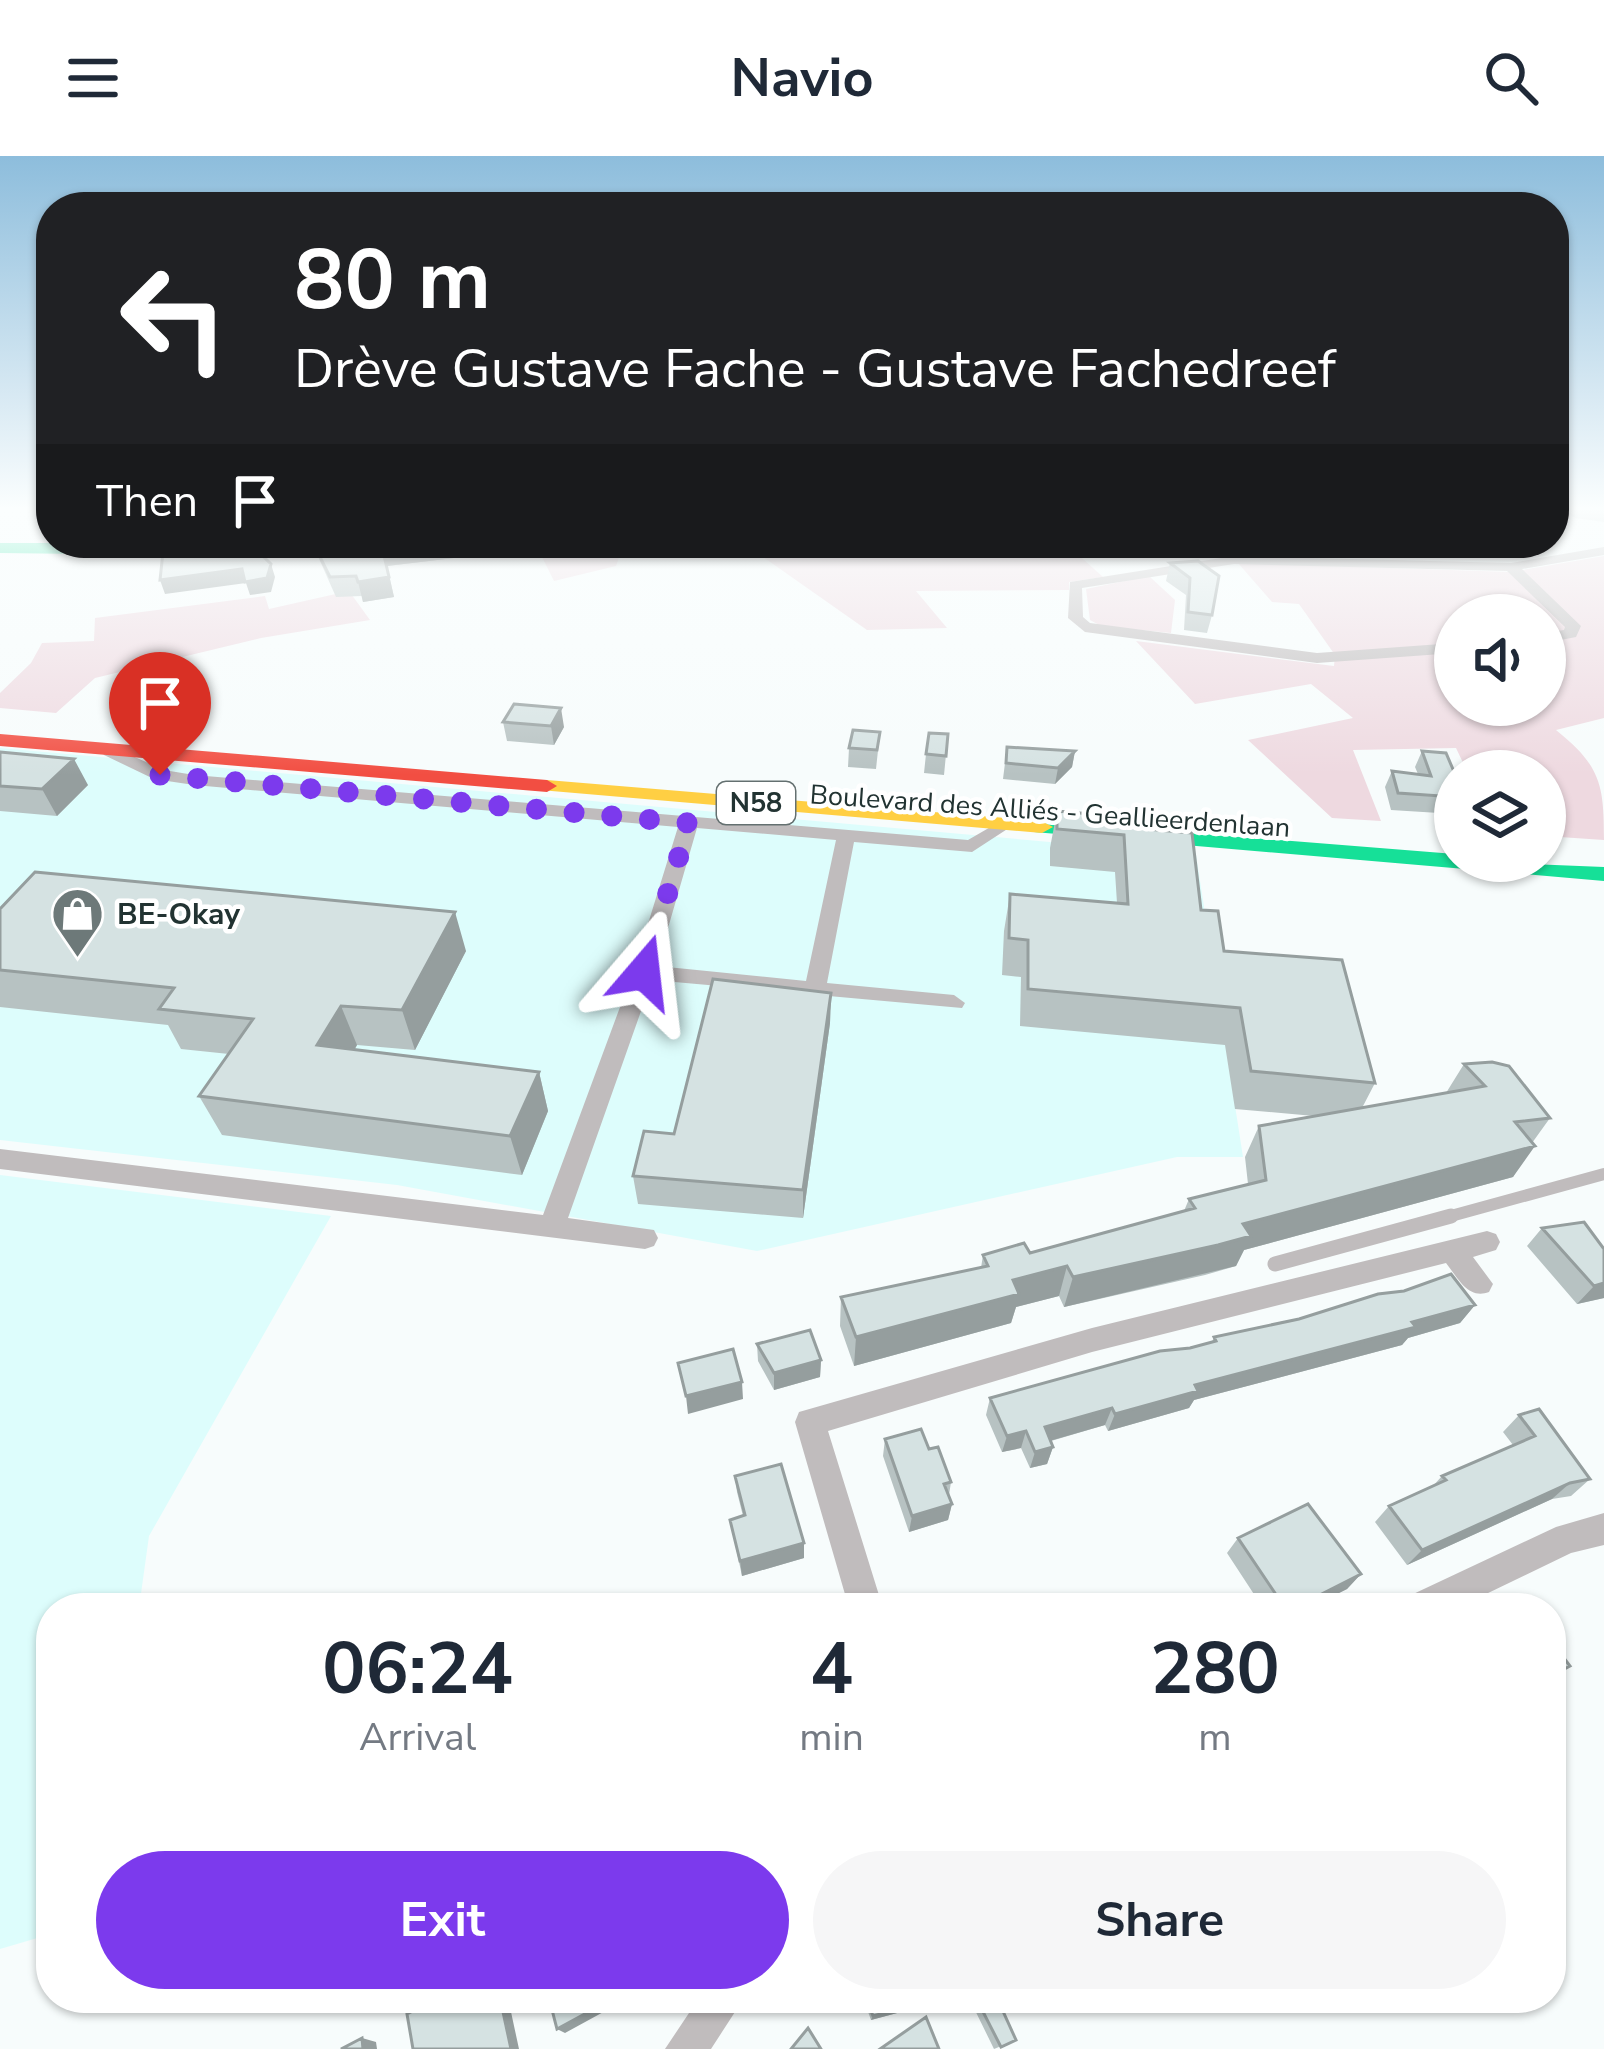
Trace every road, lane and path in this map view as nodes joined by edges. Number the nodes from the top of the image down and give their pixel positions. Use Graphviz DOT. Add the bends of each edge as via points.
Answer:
graph roads {
  1 [pos="1075,598"];
  2 [pos="1434,650"];
  3 [pos="0,725"];
  4 [pos="0,740"];
  5 [pos="110,751"];
  6 [pos="1007,815"];
  7 [pos="689,823"];
  8 [pos="1147,826"];
  9 [pos="846,836"];
  10 [pos="1434,843"];
  11 [pos="1566,853"];
  12 [pos="1604,856"];
  13 [pos="1434,858"];
  14 [pos="1566,871"];
  15 [pos="1604,874"];
  16 [pos="644,972"];
  17 [pos="815,988"];
  18 [pos="954,1003"];
  19 [pos="0,1159"];
  20 [pos="1604,1174"];
  21 [pos="552,1226"];
  22 [pos="645,1238"];
  23 [pos="1487,1242"];
  24 [pos="1452,1251"];
  25 [pos="1275,1264"];
  26 [pos="1479,1284"];
  27 [pos="1604,1529"];
  28 [pos="861,1593"];
  29 [pos="1452,1593"];
  30 [pos="713,2013"];
  31 [pos="686,2049"];
  1 -- 2 [label="street" via="1085,627 1317,658"];
  3 -- 6 [label="main road, Boulevard des Alliés - Geallieerdenlaan / N58"];
  4 -- 5 [label="main road, Boulevard des Alliés - Geallieerdenlaan / N58"];
  5 -- 6 [label="main road, Boulevard des Alliés - Geallieerdenlaan / N58"];
  5 -- 7 [label="street" via="160,775 194,780"];
  6 -- 8 [label="main road, Boulevard des Alliés - Geallieerdenlaan / N58"];
  6 -- 9 [label="street" via="972,846"];
  7 -- 9 [label="street"];
  7 -- 16 [label="street"];
  8 -- 10 [label="main road, Boulevard des Alliés - Geallieerdenlaan / N58"];
  8 -- 13 [label="main road, Boulevard des Alliés - Geallieerdenlaan / N58"];
  9 -- 17 [label="street"];
  11 -- 12 [label="main road"];
  14 -- 15 [label="main road, Boulevard des Alliés - Geallieerdenlaan / N58"];
  16 -- 17 [label="street"];
  16 -- 21 [label="street"];
  17 -- 18 [label="street"];
  19 -- 21 [label="street"];
  20 -- 25 [label="lane"];
  21 -- 22 [label="street"];
  23 -- 24 [label="street"];
  24 -- 26 [label="street"];
  24 -- 28 [label="street" via="1091,1340 810,1422"];
  27 -- 29 [label="street" via="1567,1538"];
  30 -- 31 [label="street"];
}
